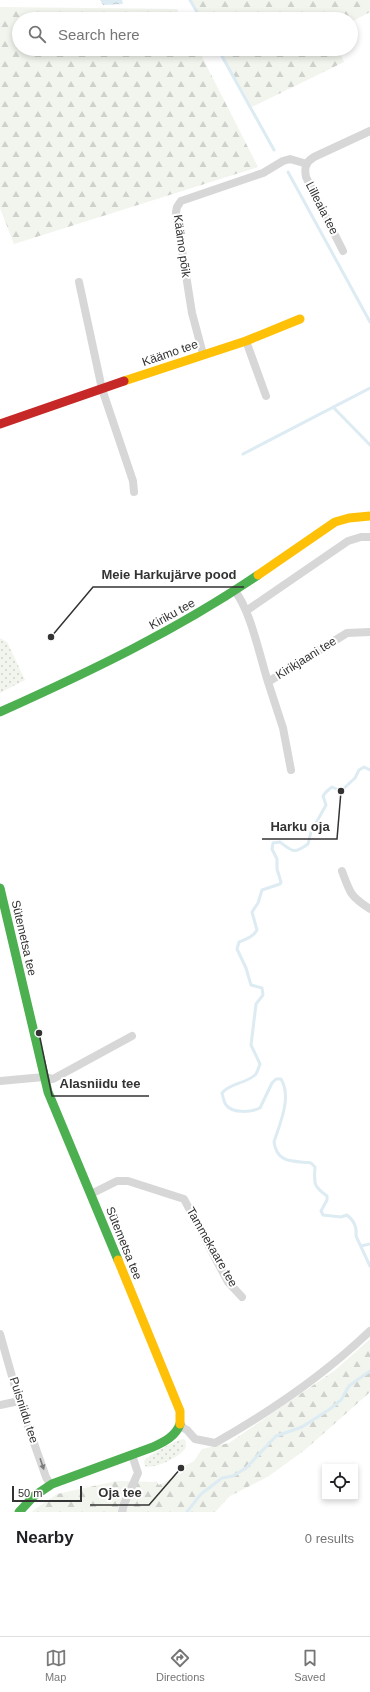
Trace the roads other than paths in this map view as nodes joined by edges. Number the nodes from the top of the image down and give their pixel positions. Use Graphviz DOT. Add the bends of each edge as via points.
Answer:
graph roads {
  1 [pos="370,131"];
  2 [pos="306,164"];
  3 [pos="343,251"];
  4 [pos="79,282"];
  5 [pos="300,318"];
  6 [pos="246,341"];
  7 [pos="203,354"];
  8 [pos="102,388"];
  9 [pos="266,396"];
  10 [pos="0,422"];
  11 [pos="134,492"];
  12 [pos="370,516"];
  13 [pos="370,537"];
  14 [pos="234,590"];
  15 [pos="246,611"];
  16 [pos="370,632"];
  17 [pos="268,682"];
  18 [pos="0,712"];
  19 [pos="291,770"];
  20 [pos="342,871"];
  21 [pos="0,888"];
  22 [pos="370,908"];
  23 [pos="132,1036"];
  24 [pos="44,1078"];
  25 [pos="0,1081"];
  26 [pos="91,1194"];
  27 [pos="242,1297"];
  28 [pos="370,1331"];
  29 [pos="0,1334"];
  30 [pos="19,1401"];
  31 [pos="0,1405"];
  32 [pos="180,1426"];
  33 [pos="132,1455"];
  34 [pos="50,1484"];
  35 [pos="19,1512"];
  36 [pos="122,1512"];
  1 -- 2 [label="street, Lilleaia tee" via="314,157"];
  2 -- 3 [label="street, Lilleaia tee" via="306,177"];
  2 -- 7 [label="street, Käämo põik" via="290,159 283,161 263,173 181,201 179,204 176,212 192,313"];
  4 -- 8 [label="street"];
  5 -- 6 [label="street, Käämo tee"];
  6 -- 7 [label="street, Käämo tee"];
  6 -- 9 [label="street"];
  7 -- 8 [label="street, Käämo tee"];
  8 -- 10 [label="street, Käämo tee"];
  8 -- 11 [label="street" via="133,481"];
  12 -- 14 [label="street, Kiriku tee" via="335,522"];
  13 -- 15 [label="street" via="348,541"];
  14 -- 15 [label="street, Kirikjaani tee"];
  14 -- 18 [label="street, Kiriku tee" via="168,631"];
  15 -- 17 [label="street, Kirikjaani tee"];
  16 -- 17 [label="street, Kirikjaani tee" via="347,633"];
  17 -- 19 [label="street" via="283,728"];
  20 -- 22 [label="street" via="350,893"];
  21 -- 24 [label="street, Sütemetsa tee"];
  23 -- 24 [label="street" via="53,1078"];
  24 -- 25 [label="street"];
  24 -- 26 [label="street, Sütemetsa tee"];
  26 -- 27 [label="street, Tammekaare tee" via="117,1181 128,1181 184,1200 228,1282"];
  26 -- 32 [label="street, Sütemetsa tee" via="180,1411"];
  28 -- 32 [label="street" via="346,1354 280,1403 215,1443 195,1438"];
  29 -- 30 [label="street, Puisniidu tee"];
  30 -- 31 [label="street"];
  30 -- 34 [label="street, Puisniidu tee, one-way"];
  32 -- 33 [label="street" via="159,1444"];
  33 -- 34 [label="street"];
  33 -- 36 [label="street" via="138,1473"];
  34 -- 35 [label="street"];
}
